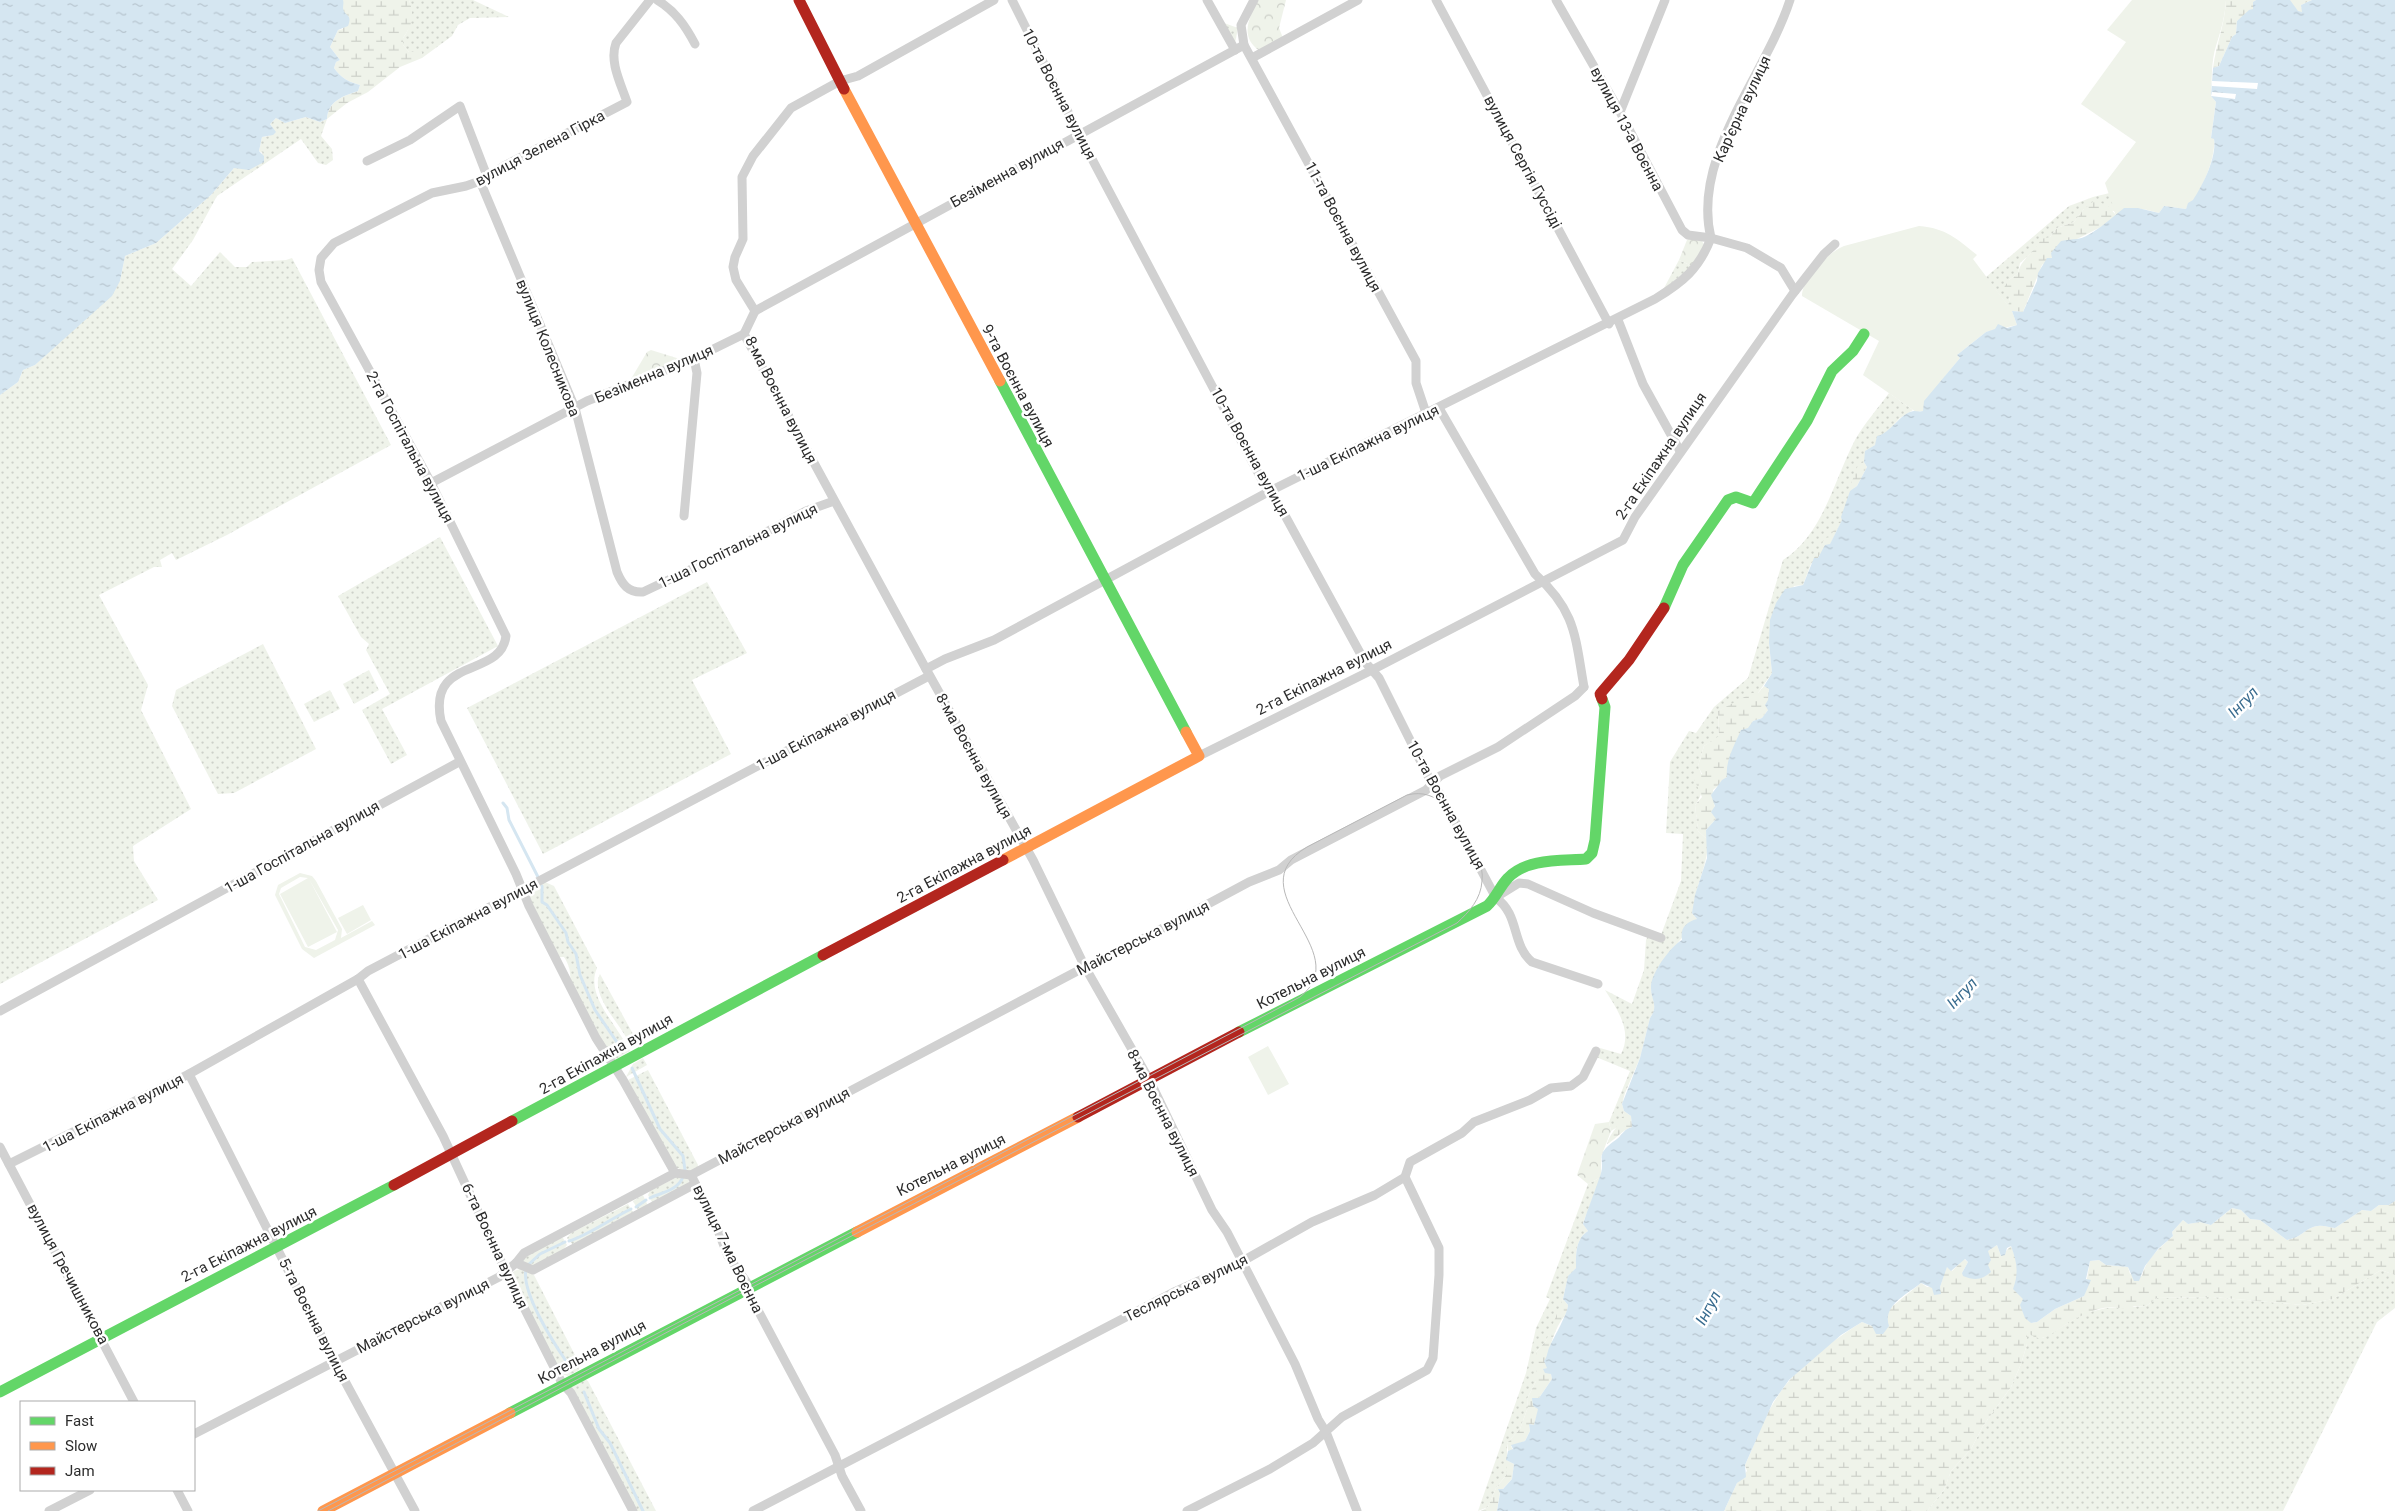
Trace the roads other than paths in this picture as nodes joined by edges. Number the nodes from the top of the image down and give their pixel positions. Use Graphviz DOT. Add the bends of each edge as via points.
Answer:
graph roads {
  1 [pos="650,0"];
  2 [pos="657,0"];
  3 [pos="799,0"];
  4 [pos="994,0"];
  5 [pos="1012,0"];
  6 [pos="1207,0"];
  7 [pos="1254,0"];
  8 [pos="1358,0"];
  9 [pos="1436,0"];
  10 [pos="1556,0"];
  11 [pos="1665,0"];
  12 [pos="1790,0"];
  13 [pos="695,44"];
  14 [pos="1244,45"];
  15 [pos="1235,50"];
  16 [pos="1252,58"];
  17 [pos="840,81"];
  18 [pos="1620,112"];
  19 [pos="1079,133"];
  20 [pos="366,161"];
  21 [pos="484,179"];
  22 [pos="915,223"];
  23 [pos="1711,238"];
  24 [pos="1836,244"];
  25 [pos="321,258"];
  26 [pos="1795,291"];
  27 [pos="755,311"];
  28 [pos="1614,322"];
  29 [pos="744,334"];
  30 [pos="1864,334"];
  31 [pos="694,359"];
  32 [pos="575,408"];
  33 [pos="1439,408"];
  34 [pos="1426,413"];
  35 [pos="1680,451"];
  36 [pos="431,483"];
  37 [pos="1270,491"];
  38 [pos="834,501"];
  39 [pos="684,516"];
  40 [pos="1104,579"];
  41 [pos="1543,581"];
  42 [pos="643,592"];
  43 [pos="1372,670"];
  44 [pos="928,672"];
  45 [pos="1584,687"];
  46 [pos="1600,694"];
  47 [pos="1199,756"];
  48 [pos="459,762"];
  49 [pos="1432,784"];
  50 [pos="1026,848"];
  51 [pos="522,890"];
  52 [pos="1496,898"];
  53 [pos="1661,938"];
  54 [pos="1085,967"];
  55 [pos="358,979"];
  56 [pos="1598,984"];
  57 [pos="0,1011"];
  58 [pos="1596,1051"];
  59 [pos="615,1067"];
  60 [pos="189,1074"];
  61 [pos="1148,1079"];
  62 [pos="0,1147"];
  63 [pos="452,1154"];
  64 [pos="9,1164"];
  65 [pos="675,1173"];
  66 [pos="1405,1178"];
  67 [pos="693,1180"];
  68 [pos="278,1247"];
  69 [pos="1241,1262"];
  70 [pos="516,1263"];
  71 [pos="505,1270"];
  72 [pos="748,1287"];
  73 [pos="102,1338"];
  74 [pos="334,1361"];
  75 [pos="564,1385"];
  76 [pos="0,1392"];
  77 [pos="134,1401"];
  78 [pos="1326,1432"];
  79 [pos="195,1433"];
  80 [pos="838,1467"];
  81 [pos="394,1474"];
  82 [pos="88,1491"];
  83 [pos="178,1491"];
  84 [pos="48,1511"];
  85 [pos="188,1511"];
  86 [pos="323,1511"];
  87 [pos="415,1511"];
  88 [pos="633,1511"];
  89 [pos="753,1511"];
  90 [pos="862,1511"];
  91 [pos="1187,1511"];
  92 [pos="1357,1511"];
  1 -- 21 [label="street, вулиця Зелена Гірка" via="613,51 627,102"];
  2 -- 13 [label="street" via="683,22"];
  3 -- 17 [label="street, 9-та Воєнна вулиця"];
  4 -- 17 [label="street, 8-ма Воєнна вулиця" via="858,76"];
  5 -- 19 [label="street, 10-та Воєнна вулиця"];
  6 -- 15 [label="street"];
  7 -- 14 [label="street" via="1242,25"];
  8 -- 16 [label="street"];
  9 -- 28 [label="street, вулиця Сергія Гуссіді"];
  10 -- 18 [label="street, вулиця 13-а Воєнна"];
  11 -- 18 [label="street"];
  12 -- 23 [label="street, Карʼєрна вулиця" via="1782,25 1717,155 1707,219"];
  14 -- 15 [label="street, Безіменна вулиця"];
  14 -- 16 [label="street, 11-та Воєнна вулиця"];
  15 -- 19 [label="street, Безіменна вулиця"];
  16 -- 34 [label="street, 11-та Воєнна вулиця" via="1416,361 1416,383"];
  17 -- 22 [label="street, 9-та Воєнна вулиця"];
  17 -- 27 [label="street, 8-ма Воєнна вулиця" via="792,108 753,156 742,177 744,234 733,267 736,280"];
  18 -- 23 [label="street, вулиця 13-а Воєнна" via="1682,230 1688,235"];
  19 -- 22 [label="street, Безіменна вулиця"];
  19 -- 37 [label="street, 10-та Воєнна вулиця"];
  20 -- 21 [label="street, вулиця Колесникова" via="410,140 460,106"];
  21 -- 25 [label="street, вулиця Зелена Гірка" via="432,193 334,243"];
  21 -- 32 [label="street, вулиця Колесникова"];
  22 -- 27 [label="street, Безіменна вулиця"];
  22 -- 40 [label="street, 9-та Воєнна вулиця"];
  23 -- 26 [label="street" via="1747,248 1781,268"];
  23 -- 28 [label="street, 1-ша Екіпажна вулиця" via="1703,258 1681,281"];
  24 -- 26 [label="street, 2-га Екіпажна вулиця"];
  25 -- 36 [label="street, 2-га Госпітальна вулиця" via="322,282"];
  26 -- 35 [label="street, 2-га Екіпажна вулиця"];
  27 -- 29 [label="street, 8-ма Воєнна вулиця"];
  28 -- 33 [label="street, 1-ша Екіпажна вулиця"];
  28 -- 35 [label="street, вулиця Сергія Гуссіді"];
  29 -- 31 [label="street, Безіменна вулиця"];
  29 -- 38 [label="street, 8-ма Воєнна вулиця"];
  30 -- 46 [label="street" via="1853,351 1832,371 1807,420 1753,503 1736,497 1728,500 1683,565 1665,607 1629,660"];
  31 -- 32 [label="street, Безіменна вулиця"];
  31 -- 39 [label="street" via="696,373"];
  32 -- 36 [label="street, Безіменна вулиця"];
  32 -- 42 [label="street, вулиця Колесникова" via="617,572 630,590"];
  33 -- 34 [label="street, 1-ша Екіпажна вулиця"];
  33 -- 41 [label="street" via="1535,574"];
  34 -- 37 [label="street, 1-ша Екіпажна вулиця"];
  35 -- 41 [label="street, 2-га Екіпажна вулиця" via="1669,472 1635,516 1623,540"];
  36 -- 48 [label="street, 2-га Госпітальна вулиця" via="506,636 504,647 497,655 452,677 444,686 440,716"];
  37 -- 40 [label="street, 1-ша Екіпажна вулиця"];
  37 -- 43 [label="street, 10-та Воєнна вулиця"];
  38 -- 42 [label="street, 1-ша Госпітальна вулиця" via="806,511"];
  38 -- 44 [label="street, 8-ма Воєнна вулиця"];
  40 -- 44 [label="street, 1-ша Екіпажна вулиця" via="994,640 945,659"];
  40 -- 47 [label="street, 9-та Воєнна вулиця"];
  41 -- 43 [label="street, 2-га Екіпажна вулиця"];
  41 -- 45 [label="street" via="1556,594 1570,619"];
  43 -- 47 [label="street, 2-га Екіпажна вулиця"];
  43 -- 49 [label="street, 10-та Воєнна вулиця"];
  44 -- 50 [label="street, 8-ма Воєнна вулиця"];
  44 -- 51 [label="street, 1-ша Екіпажна вулиця"];
  45 -- 46 [label="street"];
  45 -- 49 [label="street, Майстерська вулиця" via="1498,747 1440,776"];
  46 -- 52 [label="street, Котельна вулиця" via="1605,707 1596,839 1590,856 1539,863 1514,872"];
  47 -- 50 [label="street, 2-га Екіпажна вулиця"];
  48 -- 51 [label="street, вулиця 7-ма Воєнна"];
  48 -- 57 [label="street, 1-ша Госпітальна вулиця"];
  49 -- 52 [label="street, 10-та Воєнна вулиця"];
  49 -- 54 [label="street, Майстерська вулиця" via="1278,870"];
  50 -- 54 [label="street, 8-ма Воєнна вулиця"];
  50 -- 59 [label="street, 2-га Екіпажна вулиця"];
  51 -- 55 [label="street, 1-ша Екіпажна вулиця"];
  51 -- 59 [label="street, вулиця 7-ма Воєнна" via="596,1038"];
  52 -- 53 [label="street" via="1519,883 1528,884"];
  52 -- 56 [label="street, 10-та Воєнна вулиця" via="1506,904 1520,948 1532,962"];
  52 -- 61 [label="street, Котельна вулиця" via="1487,906"];
  54 -- 61 [label="street, 8-ма Воєнна вулиця"];
  54 -- 67 [label="street, Майстерська вулиця"];
  55 -- 60 [label="street, 1-ша Екіпажна вулиця"];
  55 -- 63 [label="street, 6-та Воєнна вулиця"];
  58 -- 66 [label="street, Теслярська вулиця" via="1583,1076 1571,1086 1551,1088 1474,1122 1462,1133 1410,1162"];
  59 -- 63 [label="street, 2-га Екіпажна вулиця"];
  59 -- 65 [label="street, вулиця 7-ма Воєнна"];
  60 -- 64 [label="street, 1-ша Екіпажна вулиця"];
  60 -- 68 [label="street, 5-та Воєнна вулиця"];
  61 -- 69 [label="street, 8-ма Воєнна вулиця"];
  61 -- 72 [label="street, Котельна вулиця"];
  62 -- 64 [label="street, вулиця Гречишникова"];
  63 -- 68 [label="street, 2-га Екіпажна вулиця"];
  63 -- 71 [label="street, 6-та Воєнна вулиця"];
  64 -- 73 [label="street, вулиця Гречишникова"];
  65 -- 67 [label="street, вулиця 7-ма Воєнна"];
  65 -- 70 [label="street, Майстерська вулиця" via="524,1253"];
  66 -- 69 [label="street, Теслярська вулиця" via="1375,1195 1312,1222"];
  66 -- 78 [label="street" via="1439,1248 1433,1358 1427,1370 1342,1417"];
  67 -- 70 [label="street, Майстерська вулиця" via="533,1270"];
  67 -- 72 [label="street, вулиця 7-ма Воєнна" via="728,1256"];
  68 -- 73 [label="street, 2-га Екіпажна вулиця"];
  68 -- 74 [label="street, 5-та Воєнна вулиця"];
  69 -- 78 [label="street, 8-ма Воєнна вулиця" via="1295,1364"];
  69 -- 80 [label="street, Теслярська вулиця" via="1176,1291"];
  70 -- 71 [label="street, Майстерська вулиця"];
  71 -- 74 [label="street, Майстерська вулиця" via="499,1277"];
  71 -- 75 [label="street, 6-та Воєнна вулиця"];
  72 -- 75 [label="street, Котельна вулиця"];
  72 -- 80 [label="street, вулиця 7-ма Воєнна" via="835,1455"];
  73 -- 76 [label="street, 2-га Екіпажна вулиця"];
  73 -- 77 [label="street, вулиця Гречишникова"];
  74 -- 79 [label="street, Майстерська вулиця"];
  74 -- 81 [label="street, 5-та Воєнна вулиця"];
  75 -- 81 [label="street, Котельна вулиця"];
  75 -- 88 [label="street, 6-та Воєнна вулиця"];
  78 -- 91 [label="street" via="1314,1443 1270,1469"];
  78 -- 92 [label="street, 8-ма Воєнна вулиця"];
  80 -- 89 [label="street, Теслярська вулиця"];
  80 -- 90 [label="street, вулиця 7-ма Воєнна"];
  81 -- 86 [label="street, Котельна вулиця"];
  81 -- 87 [label="street, 5-та Воєнна вулиця"];
  82 -- 84 [label="street"];
  83 -- 85 [label="street"];
}
